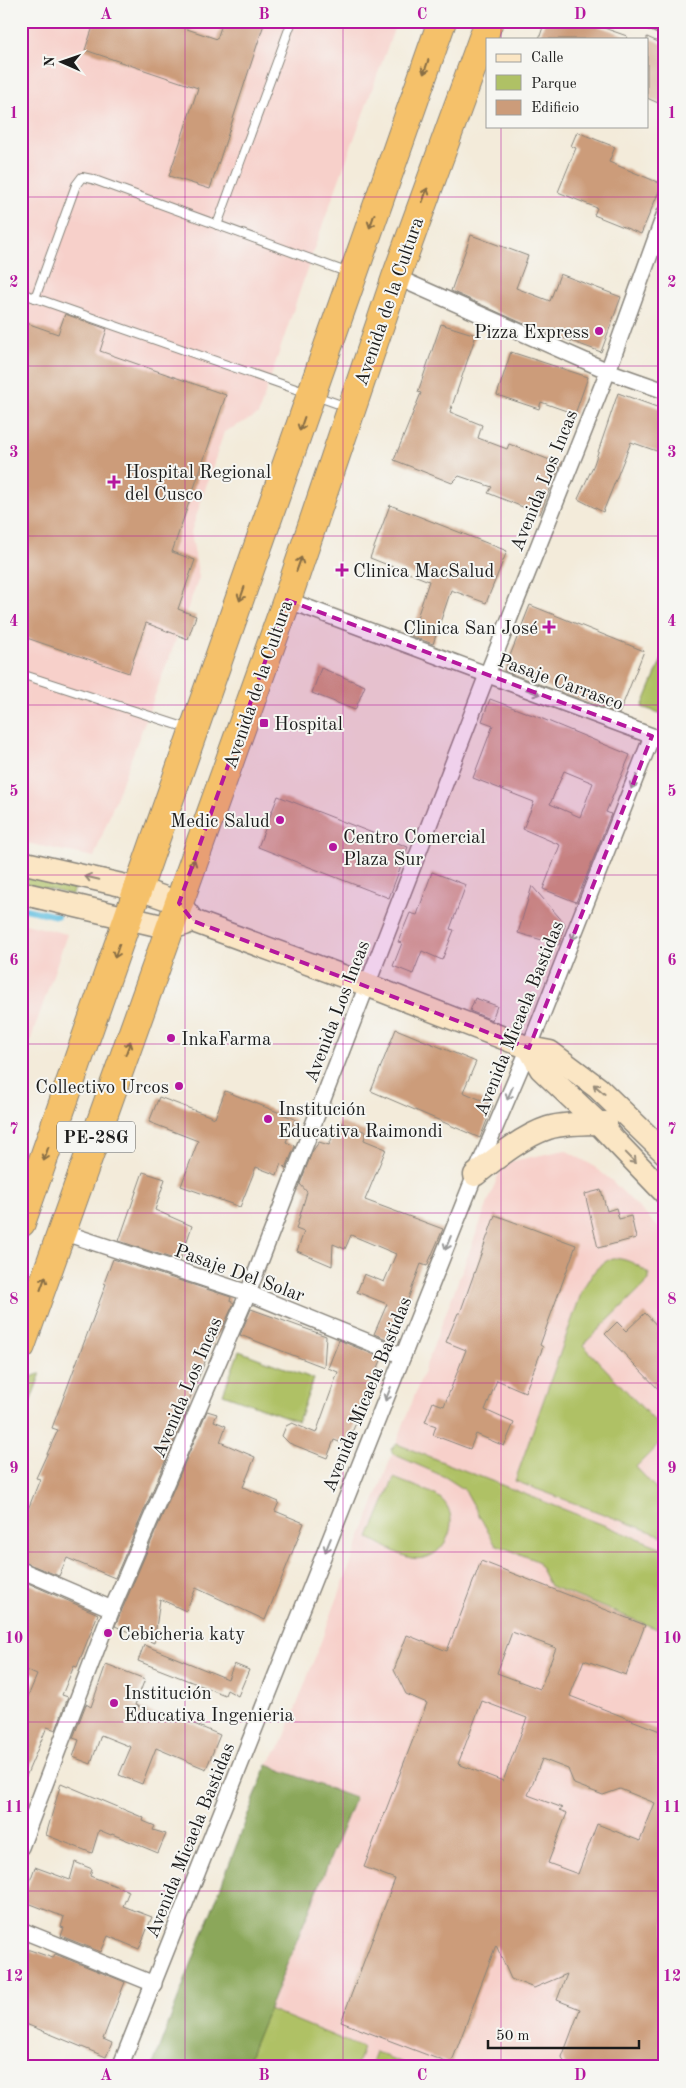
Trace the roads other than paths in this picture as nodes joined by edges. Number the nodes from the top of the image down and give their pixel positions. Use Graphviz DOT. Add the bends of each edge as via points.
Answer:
graph roads {
  1 [pos="292,21"];
  2 [pos="442,21"];
  3 [pos="488,21"];
  4 [pos="649,21"];
  5 [pos="665,28"];
  6 [pos="665,213"];
  7 [pos="217,225"];
  8 [pos="354,275"];
  9 [pos="396,277"];
  10 [pos="21,293"];
  11 [pos="35,298"];
  12 [pos="608,372"];
  13 [pos="665,391"];
  14 [pos="312,395"];
  15 [pos="351,408"];
  16 [pos="287,600"];
  17 [pos="21,674"];
  18 [pos="487,675"];
  19 [pos="194,731"];
  20 [pos="652,736"];
  21 [pos="21,862"];
  22 [pos="140,889"];
  23 [pos="21,893"];
  24 [pos="129,918"];
  25 [pos="181,918"];
  26 [pos="368,985"];
  27 [pos="529,1048"];
  28 [pos="635,1122"];
  29 [pos="598,1123"];
  30 [pos="665,1153"];
  31 [pos="475,1175"];
  32 [pos="665,1193"];
  33 [pos="21,1223"];
  34 [pos="62,1232"];
  35 [pos="248,1293"];
  36 [pos="21,1346"];
  37 [pos="403,1356"];
  38 [pos="21,1570"];
  39 [pos="112,1609"];
  40 [pos="21,1847"];
  41 [pos="21,1930"];
  42 [pos="154,1984"];
  43 [pos="120,2067"];
  1 -- 7 [label="lane"];
  2 -- 8 [label="highway, one-way"];
  9 -- 3 [label="highway, Avenida de la Cultura, one-way"];
  4 -- 5 [label="street"];
  6 -- 12 [label="street, Avenida Los Incas"];
  7 -- 8 [label="lane"];
  7 -- 11 [label="lane" via="82,177 76,185"];
  8 -- 14 [label="highway"];
  9 -- 12 [label="street"];
  9 -- 15 [label="highway, Avenida de la Cultura"];
  10 -- 11 [label="lane"];
  11 -- 14 [label="lane"];
  12 -- 13 [label="street"];
  12 -- 18 [label="street, Avenida Los Incas"];
  14 -- 15 [label="lane"];
  14 -- 19 [label="highway, one-way"];
  16 -- 15 [label="highway, Avenida de la Cultura, one-way"];
  16 -- 18 [label="street, Pasaje Carrasco"];
  25 -- 16 [label="highway, Avenida de la Cultura, one-way"];
  17 -- 19 [label="lane"];
  18 -- 20 [label="street, Pasaje Carrasco, one-way"];
  18 -- 26 [label="street, Avenida Los Incas"];
  19 -- 22 [label="highway"];
  20 -- 27 [label="street, Avenida Micaela Bastidas, one-way"];
  22 -- 21 [label="street, one-way"];
  22 -- 24 [label="highway, PE-28G"];
  22 -- 25 [label="street"];
  23 -- 24 [label="street"];
  24 -- 25 [label="street"];
  24 -- 33 [label="highway, PE-28G, one-way"];
  25 -- 26 [label="street"];
  34 -- 25 [label="highway, Avenida de la Cultura / PE-28G, one-way"];
  26 -- 27 [label="street"];
  26 -- 35 [label="street, Avenida Los Incas"];
  28 -- 27 [label="street, one-way" via="598,1088 550,1052"];
  27 -- 29 [label="street" via="541,1069"];
  27 -- 31 [label="street, Avenida Micaela Bastidas, one-way"];
  28 -- 29 [label="street"];
  28 -- 30 [label="street"];
  29 -- 31 [label="street" via="549,1127 495,1159"];
  29 -- 32 [label="street, one-way"];
  31 -- 37 [label="street, Avenida Micaela Bastidas, one-way"];
  34 -- 35 [label="street, Pasaje Del Solar"];
  36 -- 34 [label="highway, Avenida de la Cultura / PE-28G, one-way"];
  35 -- 37 [label="street, Pasaje Del Solar"];
  35 -- 39 [label="street, Avenida Los Incas"];
  37 -- 42 [label="street, Avenida Micaela Bastidas, one-way"];
  38 -- 39 [label="street"];
  39 -- 40 [label="street, Avenida Los Incas"];
  41 -- 42 [label="street"];
  42 -- 43 [label="street, Avenida Micaela Bastidas"];
}
